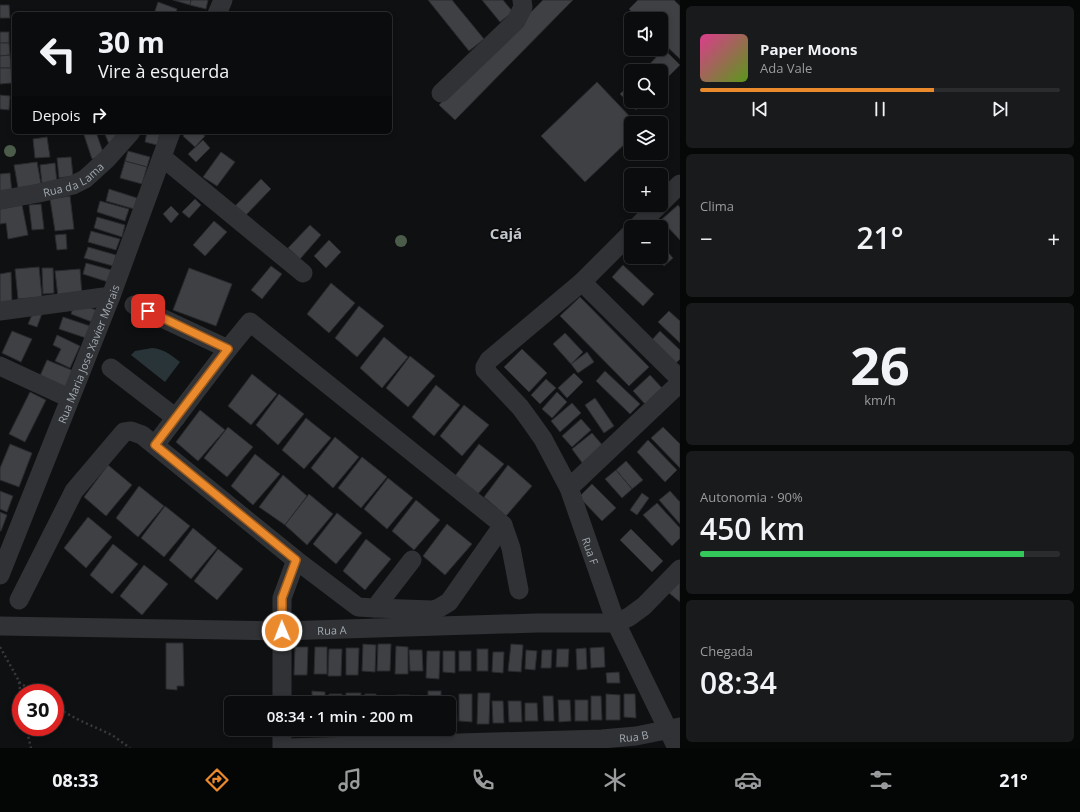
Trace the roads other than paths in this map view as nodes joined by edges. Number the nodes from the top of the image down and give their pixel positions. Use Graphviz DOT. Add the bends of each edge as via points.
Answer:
graph roads {
  1 [pos="223,0"];
  2 [pos="522,0"];
  3 [pos="218,12"];
  4 [pos="441,93"];
  5 [pos="129,134"];
  6 [pos="170,134"];
  7 [pos="162,157"];
  8 [pos="680,184"];
  9 [pos="668,196"];
  10 [pos="0,200"];
  11 [pos="652,212"];
  12 [pos="644,220"];
  13 [pos="624,240"];
  14 [pos="303,273"];
  15 [pos="582,282"];
  16 [pos="110,296"];
  17 [pos="134,305"];
  18 [pos="1,314"];
  19 [pos="228,349"];
  20 [pos="0,366"];
  21 [pos="111,368"];
  22 [pos="680,379"];
  23 [pos="680,383"];
  24 [pos="69,398"];
  25 [pos="176,418"];
  26 [pos="155,445"];
  27 [pos="569,488"];
  28 [pos="503,525"];
  29 [pos="296,560"];
  30 [pos="412,560"];
  31 [pos="680,569"];
  32 [pos="0,575"];
  33 [pos="518,590"];
  34 [pos="19,600"];
  35 [pos="375,608"];
  36 [pos="282,622"];
  37 [pos="616,623"];
  38 [pos="0,626"];
  39 [pos="282,696"];
  40 [pos="674,729"];
  41 [pos="282,736"];
  42 [pos="282,748"];
  43 [pos="286,748"];
  44 [pos="677,748"];
  1 -- 3 [label="street"];
  2 -- 4 [label="street" via="523,7 516,20"];
  5 -- 10 [label="street, Rua da Lama" via="107,159 85,179 74,185"];
  6 -- 7 [label="street, Rua Maria Jose Xavier Morais"];
  7 -- 14 [label="street"];
  7 -- 16 [label="street, Rua Maria Jose Xavier Morais"];
  8 -- 9 [label="street"];
  11 -- 12 [label="street"];
  13 -- 15 [label="street"];
  15 -- 22 [label="street"];
  15 -- 27 [label="street, Rua F" via="489,360 485,367 531,422"];
  16 -- 18 [label="street"];
  16 -- 24 [label="street, Rua Maria Jose Xavier Morais"];
  17 -- 19 [label="street"];
  19 -- 25 [label="street"];
  19 -- 28 [label="street" via="250,322"];
  20 -- 24 [label="street"];
  21 -- 25 [label="street"];
  23 -- 27 [label="street"];
  24 -- 32 [label="street, Rua Maria Jose Xavier Morais"];
  25 -- 26 [label="street"];
  26 -- 29 [label="street"];
  26 -- 34 [label="street" via="142,435 131,431 124,432 74,492"];
  27 -- 37 [label="street, Rua F"];
  28 -- 33 [label="street" via="511,548"];
  28 -- 35 [label="street" via="449,602 433,610"];
  29 -- 35 [label="street" via="358,607"];
  29 -- 36 [label="street" via="282,598"];
  30 -- 35 [label="street"];
  31 -- 37 [label="street" via="644,606"];
  36 -- 37 [label="street, Rua A" via="346,630 537,623"];
  36 -- 38 [label="street, Rua A"];
  36 -- 39 [label="street"];
  37 -- 40 [label="street, Rua F"];
  40 -- 43 [label="street, Rua B" via="602,739"];
  40 -- 44 [label="street, Rua F"];
  41 -- 42 [label="street"];
}
